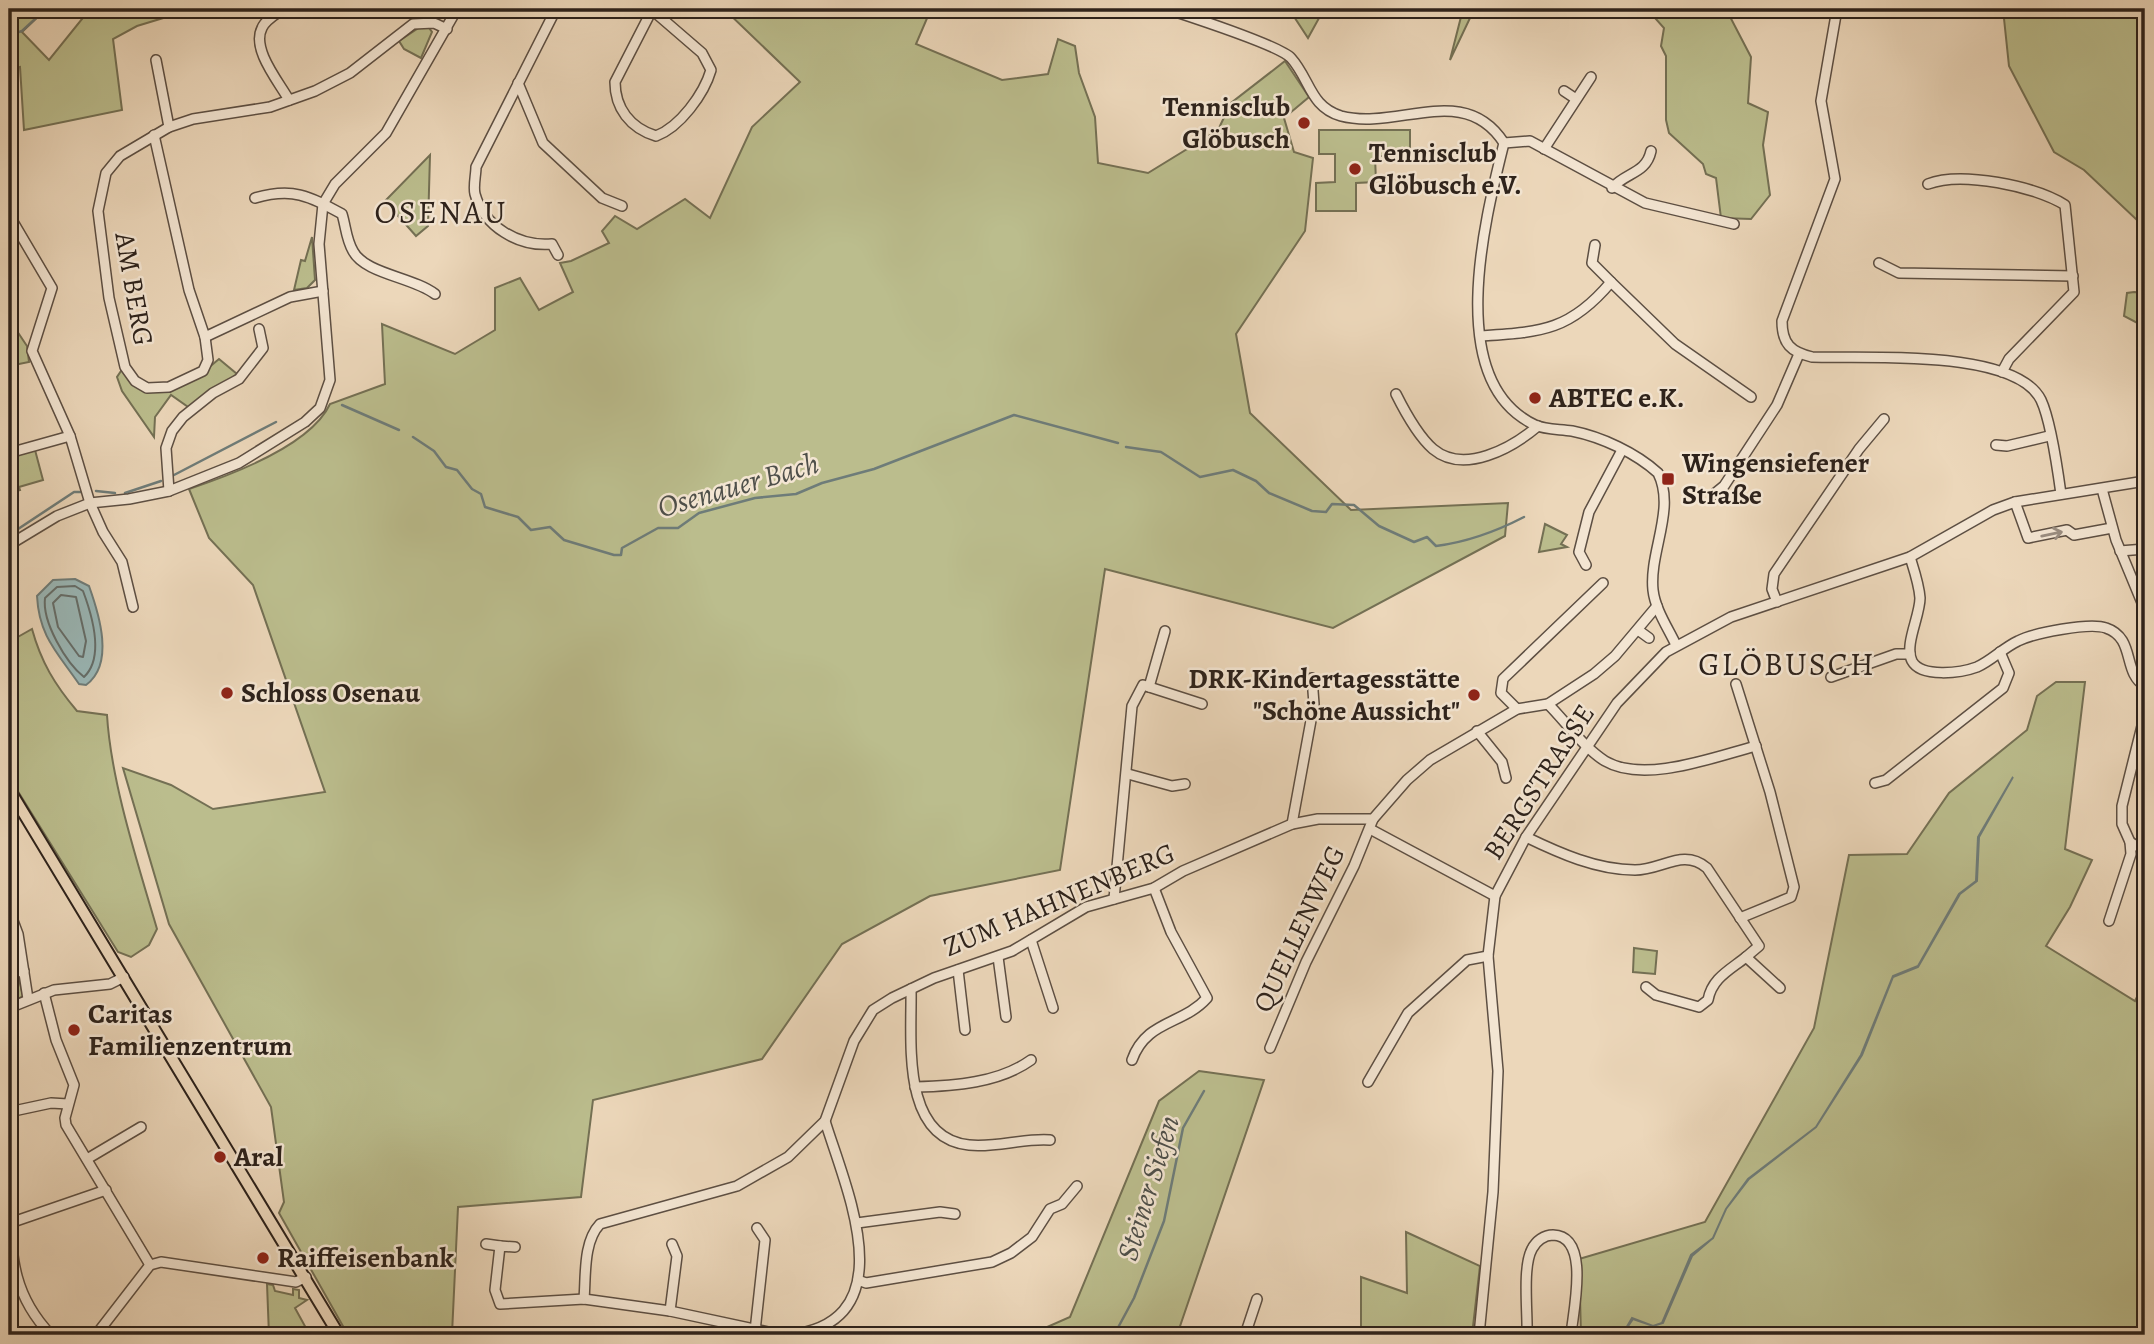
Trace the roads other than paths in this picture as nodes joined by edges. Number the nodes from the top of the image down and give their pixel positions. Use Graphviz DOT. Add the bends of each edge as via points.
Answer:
graph roads {
  1 [pos="282,9"];
  2 [pos="457,9"];
  3 [pos="556,9"];
  4 [pos="651,9"];
  5 [pos="1167,9"];
  6 [pos="1837,9"];
  7 [pos="447,29"];
  8 [pos="156,60"];
  9 [pos="170,69"];
  10 [pos="158,72"];
  11 [pos="1591,77"];
  12 [pos="518,83"];
  13 [pos="1564,91"];
  14 [pos="1576,99"];
  15 [pos="289,100"];
  16 [pos="169,127"];
  17 [pos="154,135"];
  18 [pos="1504,143"];
  19 [pos="1544,149"];
  20 [pos="1651,151"];
  21 [pos="1928,184"];
  22 [pos="1612,188"];
  23 [pos="255,198"];
  24 [pos="323,205"];
  25 [pos="622,206"];
  26 [pos="9,215"];
  27 [pos="1734,224"];
  28 [pos="1595,245"];
  29 [pos="558,255"];
  30 [pos="1880,263"];
  31 [pos="427,274"];
  32 [pos="2073,276"];
  33 [pos="1611,282"];
  34 [pos="422,284"];
  35 [pos="323,291"];
  36 [pos="435,294"];
  37 [pos="259,329"];
  38 [pos="1481,336"];
  39 [pos="205,337"];
  40 [pos="263,348"];
  41 [pos="272,354"];
  42 [pos="1799,354"];
  43 [pos="2002,372"];
  44 [pos="1396,394"];
  45 [pos="1751,397"];
  46 [pos="1884,419"];
  47 [pos="1538,426"];
  48 [pos="70,436"];
  49 [pos="2049,436"];
  50 [pos="1996,445"];
  51 [pos="1622,450"];
  52 [pos="9,453"];
  53 [pos="2145,481"];
  54 [pos="2102,489"];
  55 [pos="169,491"];
  56 [pos="2061,494"];
  57 [pos="1713,495"];
  58 [pos="2015,502"];
  59 [pos="90,503"];
  60 [pos="2112,528"];
  61 [pos="9,545"];
  62 [pos="2145,549"];
  63 [pos="2120,551"];
  64 [pos="1910,557"];
  65 [pos="1586,565"];
  66 [pos="1603,583"];
  67 [pos="1777,602"];
  68 [pos="1657,606"];
  69 [pos="134,607"];
  70 [pos="2145,610"];
  71 [pos="1638,630"];
  72 [pos="1165,631"];
  73 [pos="1649,638"];
  74 [pos="1676,645"];
  75 [pos="2000,652"];
  76 [pos="1910,654"];
  77 [pos="1831,677"];
  78 [pos="1312,678"];
  79 [pos="1736,684"];
  80 [pos="2145,686"];
  81 [pos="1149,687"];
  82 [pos="1202,704"];
  83 [pos="1548,704"];
  84 [pos="1517,709"];
  85 [pos="2145,714"];
  86 [pos="1477,731"];
  87 [pos="1587,744"];
  88 [pos="1756,746"];
  89 [pos="1128,774"];
  90 [pos="1506,778"];
  91 [pos="1875,783"];
  92 [pos="1185,784"];
  93 [pos="9,789"];
  94 [pos="1292,824"];
  95 [pos="1372,824"];
  96 [pos="1526,837"];
  97 [pos="2130,842"];
  98 [pos="2145,851"];
  99 [pos="1154,888"];
  100 [pos="1495,896"];
  101 [pos="1114,899"];
  102 [pos="9,910"];
  103 [pos="1740,918"];
  104 [pos="2109,921"];
  105 [pos="1031,940"];
  106 [pos="1488,956"];
  107 [pos="999,957"];
  108 [pos="1746,957"];
  109 [pos="958,970"];
  110 [pos="24,971"];
  111 [pos="9,973"];
  112 [pos="124,977"];
  113 [pos="1646,987"];
  114 [pos="1780,988"];
  115 [pos="911,989"];
  116 [pos="44,993"];
  117 [pos="28,999"];
  118 [pos="9,1007"];
  119 [pos="1053,1008"];
  120 [pos="1006,1017"];
  121 [pos="965,1030"];
  122 [pos="1270,1048"];
  123 [pos="1031,1059"];
  124 [pos="1132,1060"];
  125 [pos="1368,1082"];
  126 [pos="915,1087"];
  127 [pos="68,1104"];
  128 [pos="9,1112"];
  129 [pos="825,1121"];
  130 [pos="141,1127"];
  131 [pos="1050,1140"];
  132 [pos="87,1159"];
  133 [pos="1077,1186"];
  134 [pos="106,1190"];
  135 [pos="9,1200"];
  136 [pos="955,1214"];
  137 [pos="10,1223"];
  138 [pos="857,1223"];
  139 [pos="757,1228"];
  140 [pos="486,1244"];
  141 [pos="672,1244"];
  142 [pos="500,1246"];
  143 [pos="515,1247"];
  144 [pos="150,1265"];
  145 [pos="306,1277"];
  146 [pos="858,1280"];
  147 [pos="584,1299"];
  148 [pos="1257,1299"];
  149 [pos="670,1311"];
  150 [pos="755,1331"];
  151 [pos="51,1335"];
  152 [pos="96,1335"];
  153 [pos="339,1335"];
  154 [pos="782,1335"];
  155 [pos="789,1335"];
  156 [pos="1245,1335"];
  157 [pos="1479,1335"];
  158 [pos="1527,1335"];
  159 [pos="1571,1335"];
  1 -- 15 [label="street" via="262,25 258,38"];
  2 -- 7 [label="street"];
  3 -- 12 [label="street"];
  4 -- 4 [label="street" via="702,53 711,71 705,89 666,132 656,136 633,125 615,102 615,82"];
  5 -- 18 [label="street" via="1290,57 1315,100 1340,116 1374,119 1452,111 1485,121"];
  6 -- 42 [label="street" via="1821,101 1835,179 1782,321 1782,335"];
  7 -- 15 [label="street, AM BERG" via="434,23 413,24 349,73"];
  7 -- 24 [label="street" via="386,133 335,184"];
  8 -- 10 [label="street"];
  9 -- 10 [label="street"];
  10 -- 16 [label="street"];
  11 -- 14 [label="street"];
  12 -- 25 [label="street" via="543,144 602,198"];
  12 -- 29 [label="street" via="476,167 475,193 486,218 514,239 552,244"];
  13 -- 14 [label="street"];
  14 -- 19 [label="street"];
  15 -- 16 [label="street, AM BERG"];
  16 -- 17 [label="street, AM BERG"];
  17 -- 39 [label="street" via="189,290"];
  17 -- 39 [label="street, AM BERG" via="120,156 106,173 98,211 109,298 125,367 147,388 169,387 203,371 208,360"];
  18 -- 19 [label="street" via="1522,140"];
  18 -- 38 [label="street" via="1481,256"];
  19 -- 22 [label="street"];
  20 -- 22 [label="street" via="1643,168"];
  21 -- 32 [label="street" via="1938,180 1992,181 2065,205"];
  22 -- 27 [label="street" via="1645,203"];
  23 -- 24 [label="street" via="294,192"];
  24 -- 34 [label="street" via="342,214 347,240 364,264"];
  24 -- 35 [label="street" via="319,244"];
  26 -- 48 [label="street" via="52,288 32,351"];
  28 -- 33 [label="street" via="1592,263"];
  30 -- 32 [label="street" via="1899,273"];
  31 -- 34 [label="street"];
  32 -- 43 [label="street" via="2074,292"];
  33 -- 38 [label="street" via="1582,313 1565,323 1533,333"];
  33 -- 45 [label="street" via="1675,344"];
  34 -- 36 [label="street"];
  35 -- 39 [label="street" via="290,297"];
  35 -- 55 [label="street" via="330,380 320,408 239,463"];
  37 -- 40 [label="street"];
  38 -- 47 [label="street" via="1498,397"];
  40 -- 41 [label="street"];
  40 -- 55 [label="street" via="239,379 213,393 172,431 166,448"];
  42 -- 43 [label="street" via="1941,360"];
  42 -- 57 [label="street" via="1777,405 1724,486"];
  43 -- 49 [label="street" via="2029,384 2042,401"];
  44 -- 47 [label="street" via="1432,448 1443,455 1475,460 1520,441"];
  46 -- 67 [label="street" via="1773,574"];
  47 -- 51 [label="street" via="1574,432"];
  48 -- 52 [label="street"];
  48 -- 59 [label="street"];
  49 -- 50 [label="street"];
  49 -- 56 [label="street"];
  51 -- 65 [label="street" via="1589,512 1579,552"];
  51 -- 68 [label="street" via="1650,465 1663,482 1654,573"];
  53 -- 54 [label="street, BERGSTRASSE"];
  54 -- 56 [label="street, BERGSTRASSE"];
  54 -- 60 [label="street"];
  55 -- 59 [label="street"];
  56 -- 58 [label="street, BERGSTRASSE"];
  58 -- 60 [label="street, one-way" via="2028,538"];
  58 -- 64 [label="street, BERGSTRASSE"];
  59 -- 61 [label="street" via="57,516"];
  59 -- 69 [label="street" via="122,562"];
  60 -- 63 [label="street"];
  62 -- 63 [label="street"];
  63 -- 70 [label="street"];
  64 -- 67 [label="street, BERGSTRASSE"];
  64 -- 76 [label="street" via="1920,600"];
  66 -- 84 [label="street" via="1503,680 1501,693"];
  67 -- 74 [label="street, BERGSTRASSE" via="1731,617"];
  68 -- 71 [label="street"];
  68 -- 74 [label="street"];
  71 -- 73 [label="street"];
  71 -- 83 [label="street" via="1594,674"];
  72 -- 81 [label="street"];
  74 -- 87 [label="street, BERGSTRASSE" via="1645,671"];
  75 -- 76 [label="street" via="1976,667 1950,672 1922,671"];
  75 -- 80 [label="street" via="2019,640 2086,626 2105,627 2123,639 2134,676"];
  75 -- 91 [label="street" via="2009,673 2003,688"];
  76 -- 77 [label="street" via="1896,654"];
  78 -- 94 [label="street" via="1314,704"];
  79 -- 88 [label="street"];
  81 -- 82 [label="street"];
  81 -- 89 [label="street" via="1143,685 1132,706"];
  83 -- 84 [label="street"];
  83 -- 87 [label="street"];
  84 -- 86 [label="street"];
  85 -- 97 [label="street" via="2122,806 2122,824"];
  86 -- 90 [label="street" via="1503,762"];
  86 -- 95 [label="street" via="1422,767"];
  87 -- 88 [label="street" via="1602,759 1636,772"];
  87 -- 96 [label="street, BERGSTRASSE"];
  88 -- 103 [label="street" via="1794,887 1791,897"];
  89 -- 92 [label="street" via="1172,786"];
  89 -- 101 [label="street"];
  93 -- 112 [label="main road"];
  94 -- 95 [label="street, ZUM HAHNENBERG" via="1318,819"];
  94 -- 99 [label="street, ZUM HAHNENBERG" via="1182,871"];
  95 -- 100 [label="street, QUELLENWEG"];
  95 -- 122 [label="street, QUELLENWEG"];
  96 -- 100 [label="street, BERGSTRASSE"];
  96 -- 103 [label="street" via="1568,856 1621,869 1642,870 1682,858 1699,862"];
  97 -- 98 [label="street"];
  97 -- 104 [label="street" via="2131,854"];
  99 -- 101 [label="street, ZUM HAHNENBERG"];
  99 -- 124 [label="street" via="1171,932 1207,998 1138,1043"];
  100 -- 106 [label="street, BERGSTRASSE"];
  101 -- 105 [label="street, ZUM HAHNENBERG" via="1079,910"];
  102 -- 110 [label="street"];
  103 -- 108 [label="street" via="1759,946"];
  105 -- 107 [label="street, ZUM HAHNENBERG"];
  105 -- 119 [label="street"];
  106 -- 125 [label="street" via="1466,960 1408,1013"];
  106 -- 157 [label="street, BERGSTRASSE" via="1498,1071 1493,1192"];
  107 -- 109 [label="street, ZUM HAHNENBERG"];
  107 -- 120 [label="street"];
  108 -- 113 [label="street" via="1715,981 1708,1000 1699,1007 1656,995"];
  108 -- 114 [label="street"];
  109 -- 115 [label="street, ZUM HAHNENBERG"];
  109 -- 121 [label="street"];
  110 -- 111 [label="street"];
  110 -- 117 [label="street"];
  112 -- 116 [label="street" via="110,984"];
  112 -- 145 [label="main road"];
  115 -- 126 [label="street"];
  115 -- 129 [label="street, ZUM HAHNENBERG" via="873,1010 854,1041"];
  116 -- 117 [label="street"];
  116 -- 127 [label="street" via="74,1085"];
  117 -- 118 [label="street"];
  123 -- 126 [label="street" via="1019,1069 970,1083"];
  126 -- 131 [label="street" via="929,1125 955,1142 980,1146"];
  127 -- 128 [label="street"];
  127 -- 132 [label="street" via="66,1125"];
  129 -- 138 [label="street"];
  129 -- 147 [label="street, ZUM HAHNENBERG" via="788,1157 751,1180 600,1224 589,1245"];
  130 -- 132 [label="street"];
  132 -- 134 [label="street"];
  133 -- 146 [label="street" via="1062,1204 1050,1209 1032,1237 992,1262 866,1283"];
  134 -- 137 [label="street"];
  134 -- 144 [label="street"];
  135 -- 137 [label="street"];
  136 -- 138 [label="street"];
  137 -- 151 [label="street" via="16,1280 33,1315"];
  138 -- 146 [label="street" via="862,1261"];
  139 -- 150 [label="street" via="765,1240"];
  140 -- 142 [label="street"];
  141 -- 149 [label="street" via="677,1256"];
  142 -- 143 [label="street"];
  142 -- 147 [label="street" via="495,1290 500,1304"];
  144 -- 145 [label="street" via="161,1262 296,1282"];
  144 -- 152 [label="street"];
  145 -- 153 [label="main road"];
  146 -- 155 [label="street" via="845,1307 833,1319 814,1330"];
  147 -- 149 [label="street"];
  148 -- 156 [label="street"];
  149 -- 150 [label="street"];
  150 -- 154 [label="street"];
  158 -- 159 [label="street" via="1528,1262 1536,1243 1548,1235 1569,1241 1577,1258"];
}
